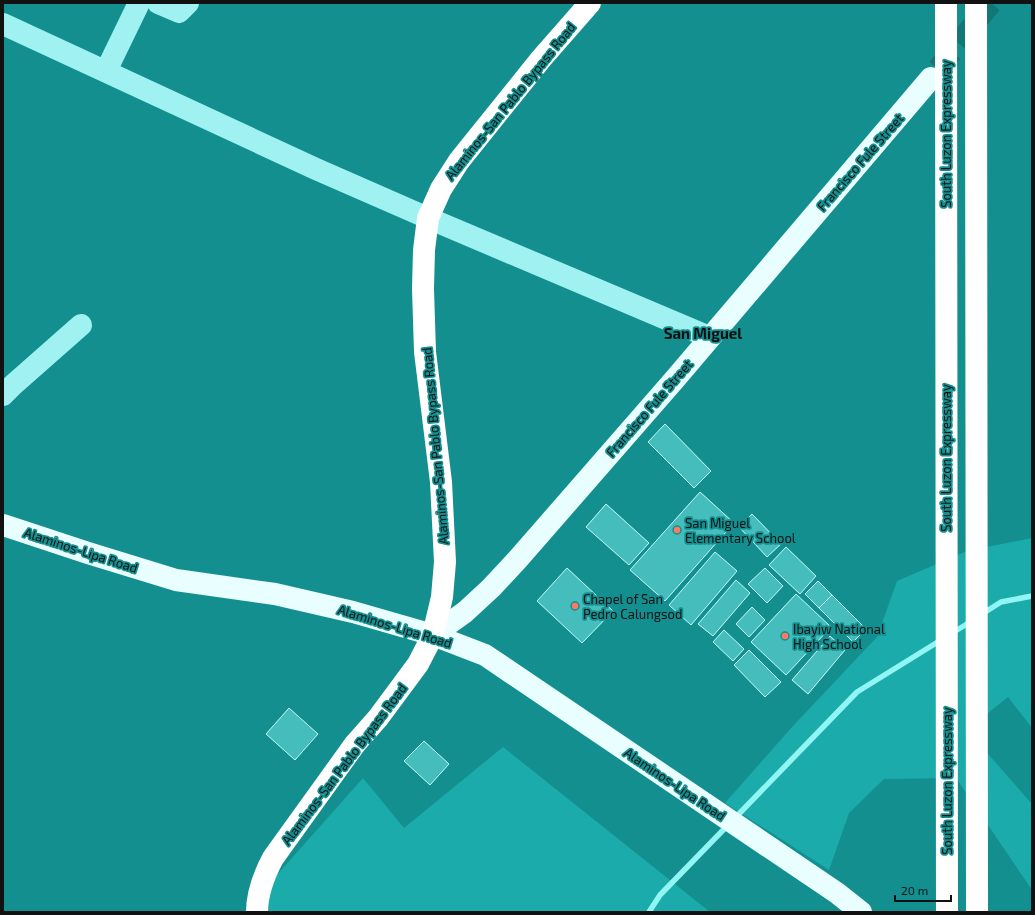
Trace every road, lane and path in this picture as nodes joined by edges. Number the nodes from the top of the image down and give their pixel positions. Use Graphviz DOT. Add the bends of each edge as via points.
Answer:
graph roads {
  1 [pos="139,3"];
  2 [pos="158,3"];
  3 [pos="188,3"];
  4 [pos="590,3"];
  5 [pos="946,3"];
  6 [pos="976,3"];
  7 [pos="3,24"];
  8 [pos="106,71"];
  9 [pos="931,78"];
  10 [pos="428,218"];
  11 [pos="81,325"];
  12 [pos="709,338"];
  13 [pos="3,395"];
  14 [pos="3,525"];
  15 [pos="433,635"];
  16 [pos="253,909"];
  17 [pos="861,912"];
  18 [pos="947,912"];
  19 [pos="977,912"];
  1 -- 8 [label="street"];
  2 -- 3 [label="street" via="179,12"];
  4 -- 10 [label="highway, Alaminos-San Pablo Bypass Road" via="459,161 441,189"];
  5 -- 18 [label="highway, South Luzon Expressway"];
  6 -- 19 [label="highway"];
  7 -- 8 [label="street"];
  8 -- 10 [label="street"];
  9 -- 12 [label="main road, Francisco Fule Street"];
  10 -- 12 [label="street"];
  10 -- 15 [label="highway, Alaminos-San Pablo Bypass Road" via="423,289 425,352 441,482 445,562 442,597"];
  11 -- 13 [label="street"];
  12 -- 15 [label="main road, Francisco Fule Street" via="518,559 465,612"];
  14 -- 15 [label="main road, Alaminos-Lipa Road" via="176,580 275,594 353,612"];
  15 -- 16 [label="highway, Alaminos-San Pablo Bypass Road" via="406,681 355,744 273,858"];
  15 -- 17 [label="main road, Alaminos-Lipa Road" via="485,655"];
}
